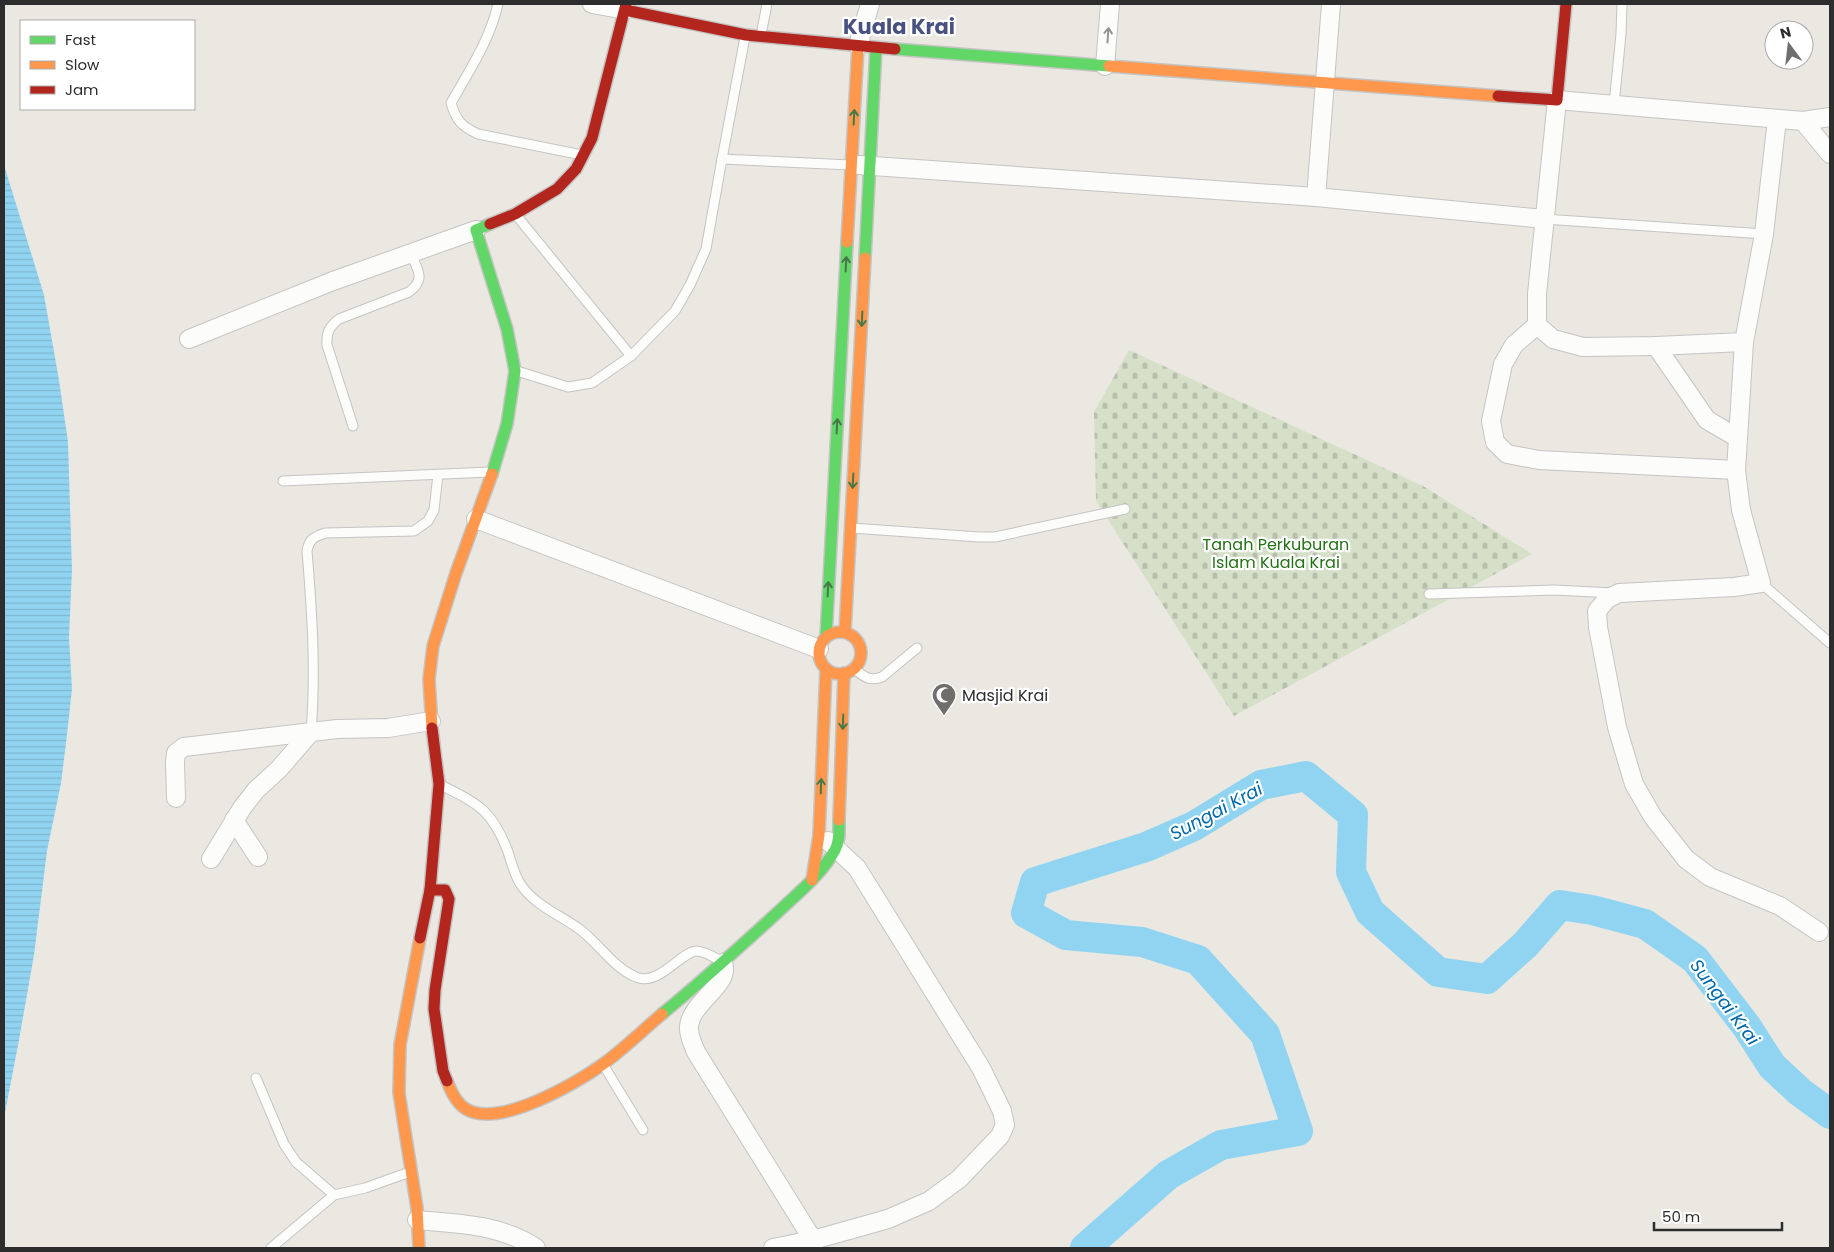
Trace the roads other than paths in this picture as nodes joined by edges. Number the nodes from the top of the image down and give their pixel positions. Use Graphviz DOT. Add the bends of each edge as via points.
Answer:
graph roads {
  1 [pos="498,4"];
  2 [pos="592,4"];
  3 [pos="666,4"];
  4 [pos="767,4"];
  5 [pos="1110,4"];
  6 [pos="1331,4"];
  7 [pos="1566,4"];
  8 [pos="1622,4"];
  9 [pos="626,7"];
  10 [pos="869,8"];
  11 [pos="674,20"];
  12 [pos="746,35"];
  13 [pos="760,36"];
  14 [pos="858,46"];
  15 [pos="876,48"];
  16 [pos="1105,66"];
  17 [pos="1325,84"];
  18 [pos="1557,100"];
  19 [pos="1614,105"];
  20 [pos="1821,117"];
  21 [pos="1777,119"];
  22 [pos="1830,154"];
  23 [pos="584,155"];
  24 [pos="722,159"];
  25 [pos="851,165"];
  26 [pos="870,165"];
  27 [pos="1316,197"];
  28 [pos="515,214"];
  29 [pos="1544,219"];
  30 [pos="476,230"];
  31 [pos="1764,234"];
  32 [pos="411,254"];
  33 [pos="1537,325"];
  34 [pos="189,339"];
  35 [pos="1744,342"];
  36 [pos="1656,346"];
  37 [pos="631,356"];
  38 [pos="515,370"];
  39 [pos="353,426"];
  40 [pos="1738,438"];
  41 [pos="1736,470"];
  42 [pos="493,472"];
  43 [pos="438,475"];
  44 [pos="283,481"];
  45 [pos="1125,509"];
  46 [pos="476,519"];
  47 [pos="832,527"];
  48 [pos="850,528"];
  49 [pos="1761,583"];
  50 [pos="1619,593"];
  51 [pos="1429,594"];
  52 [pos="845,632"];
  53 [pos="822,643"];
  54 [pos="1830,644"];
  55 [pos="917,648"];
  56 [pos="826,669"];
  57 [pos="849,671"];
  58 [pos="430,721"];
  59 [pos="311,732"];
  60 [pos="439,784"];
  61 [pos="176,798"];
  62 [pos="234,820"];
  63 [pos="819,835"];
  64 [pos="836,848"];
  65 [pos="258,857"];
  66 [pos="211,859"];
  67 [pos="812,880"];
  68 [pos="430,890"];
  69 [pos="1819,932"];
  70 [pos="723,963"];
  71 [pos="603,1064"];
  72 [pos="256,1078"];
  73 [pos="642,1130"];
  74 [pos="412,1171"];
  75 [pos="334,1194"];
  76 [pos="418,1220"];
  77 [pos="813,1240"];
  78 [pos="271,1248"];
  79 [pos="419,1248"];
  80 [pos="536,1248"];
  81 [pos="773,1248"];
  1 -- 23 [label="lane" via="491,29 451,102 454,115 465,128 478,134"];
  2 -- 9 [label="street"];
  3 -- 11 [label="street"];
  4 -- 13 [label="lane"];
  16 -- 5 [label="street, one-way"];
  6 -- 17 [label="street"];
  7 -- 18 [label="street"];
  8 -- 19 [label="lane"];
  9 -- 11 [label="street"];
  9 -- 23 [label="street" via="592,138"];
  10 -- 14 [label="street"];
  10 -- 15 [label="street"];
  11 -- 12 [label="street"];
  12 -- 13 [label="street"];
  12 -- 24 [label="lane"];
  13 -- 14 [label="street"];
  14 -- 15 [label="street"];
  25 -- 14 [label="street, one-way"];
  15 -- 16 [label="street"];
  15 -- 26 [label="street"];
  16 -- 17 [label="street"];
  17 -- 18 [label="street"];
  17 -- 27 [label="street"];
  18 -- 19 [label="street"];
  18 -- 29 [label="street"];
  19 -- 21 [label="street"];
  20 -- 21 [label="street"];
  20 -- 22 [label="street"];
  21 -- 31 [label="street"];
  23 -- 28 [label="street" via="576,169 557,188"];
  24 -- 25 [label="lane"];
  24 -- 37 [label="lane" via="706,249 690,284 674,311"];
  25 -- 26 [label="street"];
  47 -- 25 [label="street, one-way"];
  26 -- 27 [label="street"];
  26 -- 48 [label="street, one-way"];
  27 -- 29 [label="street"];
  28 -- 30 [label="street"];
  28 -- 37 [label="lane"];
  29 -- 31 [label="lane"];
  29 -- 33 [label="street"];
  30 -- 32 [label="street"];
  30 -- 38 [label="street"];
  31 -- 35 [label="street"];
  32 -- 34 [label="street" via="333,281"];
  32 -- 39 [label="lane" via="420,277 418,286 339,319 326,335"];
  33 -- 36 [label="street" via="1553,339 1583,347"];
  33 -- 41 [label="street" via="1514,344 1503,364 1492,421 1495,442 1507,454 1538,460"];
  35 -- 36 [label="street"];
  35 -- 40 [label="street"];
  36 -- 40 [label="street" via="1707,420"];
  37 -- 38 [label="lane" via="592,383 568,388"];
  38 -- 42 [label="street" via="507,424"];
  40 -- 41 [label="street"];
  41 -- 49 [label="street" via="1741,510"];
  42 -- 43 [label="lane"];
  42 -- 46 [label="street"];
  43 -- 44 [label="lane"];
  43 -- 59 [label="lane" via="434,510 428,522 414,532 325,533 312,538 308,544 313,622"];
  45 -- 48 [label="lane" via="995,537"];
  46 -- 53 [label="street"];
  46 -- 58 [label="street" via="433,646 429,679"];
  47 -- 48 [label="lane"];
  53 -- 47 [label="street, one-way"];
  48 -- 52 [label="street"];
  49 -- 50 [label="street"];
  49 -- 54 [label="lane"];
  50 -- 51 [label="lane" via="1554,590"];
  50 -- 69 [label="street" via="1607,599 1597,611 1598,627 1616,727 1634,784 1653,817 1686,859 1710,877 1780,906"];
  52 -- 53 [label="street" via="832,633"];
  52 -- 57 [label="street" via="859,645 860,658"];
  53 -- 56 [label="street" via="819,656"];
  55 -- 57 [label="lane" via="882,678 868,679"];
  56 -- 57 [label="street"];
  63 -- 56 [label="street, one-way"];
  57 -- 64 [label="street, one-way"];
  58 -- 59 [label="street" via="388,728"];
  58 -- 60 [label="street"];
  59 -- 61 [label="street" via="180,749 175,762"];
  59 -- 62 [label="street" via="256,790"];
  60 -- 68 [label="street"];
  60 -- 70 [label="lane" via="476,804 492,819 520,884 539,904 579,929 637,978 649,978 665,972 693,951"];
  62 -- 65 [label="street"];
  62 -- 66 [label="street"];
  63 -- 64 [label="street"];
  63 -- 67 [label="street"];
  64 -- 67 [label="street"];
  64 -- 77 [label="street" via="857,868 980,1068 1005,1125 1000,1136 960,1178 930,1201 888,1219"];
  67 -- 70 [label="street"];
  68 -- 71 [label="street" via="445,890 449,899 434,1009 443,1071 453,1095 466,1109 482,1114 508,1111 540,1101"];
  68 -- 74 [label="street" via="400,1045 399,1093"];
  70 -- 71 [label="street"];
  70 -- 77 [label="street" via="726,969 724,976 691,1017 690,1037 701,1060"];
  71 -- 73 [label="lane"];
  72 -- 75 [label="lane" via="284,1144 296,1162"];
  74 -- 75 [label="lane" via="365,1188"];
  74 -- 76 [label="street"];
  75 -- 78 [label="lane"];
  76 -- 79 [label="street"];
  76 -- 80 [label="street" via="477,1225 508,1233"];
  77 -- 81 [label="street"];
}
